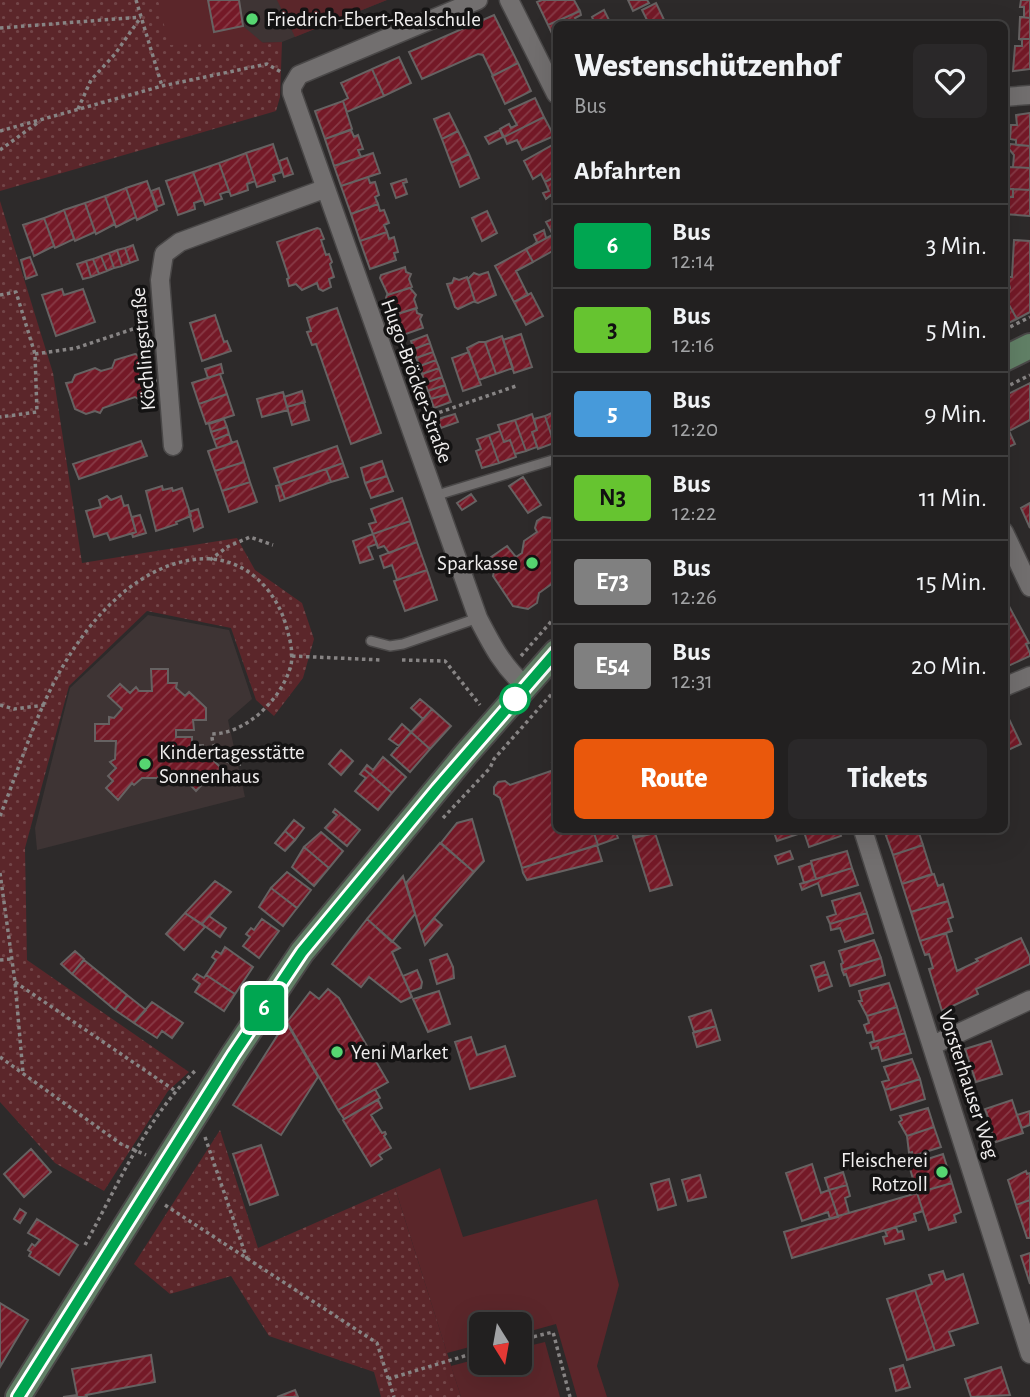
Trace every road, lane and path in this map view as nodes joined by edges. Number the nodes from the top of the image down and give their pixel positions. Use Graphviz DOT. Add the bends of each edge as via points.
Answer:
graph roads {
  1 [pos="136,0"];
  2 [pos="478,0"];
  3 [pos="509,0"];
  4 [pos="141,17"];
  5 [pos="0,28"];
  6 [pos="295,80"];
  7 [pos="162,86"];
  8 [pos="553,88"];
  9 [pos="1030,94"];
  10 [pos="1008,97"];
  11 [pos="78,109"];
  12 [pos="42,120"];
  13 [pos="0,131"];
  14 [pos="0,150"];
  15 [pos="324,189"];
  16 [pos="0,295"];
  17 [pos="1030,317"];
  18 [pos="163,319"];
  19 [pos="1008,328"];
  20 [pos="1030,346"];
  21 [pos="35,354"];
  22 [pos="1008,357"];
  23 [pos="1030,375"];
  24 [pos="516,386"];
  25 [pos="1008,386"];
  26 [pos="0,416"];
  27 [pos="408,424"];
  28 [pos="173,446"];
  29 [pos="553,460"];
  30 [pos="434,496"];
  31 [pos="1008,540"];
  32 [pos="273,545"];
  33 [pos="210,560"];
  34 [pos="1030,587"];
  35 [pos="478,618"];
  36 [pos="371,641"];
  37 [pos="553,655"];
  38 [pos="292,656"];
  39 [pos="382,660"];
  40 [pos="395,660"];
  41 [pos="1030,676"];
  42 [pos="1008,685"];
  43 [pos="525,686"];
  44 [pos="553,692"];
  45 [pos="0,705"];
  46 [pos="45,705"];
  47 [pos="480,705"];
  48 [pos="241,764"];
  49 [pos="0,816"];
  50 [pos="439,821"];
  51 [pos="864,833"];
  52 [pos="0,873"];
  53 [pos="11,958"];
  54 [pos="0,960"];
  55 [pos="15,982"];
  56 [pos="1030,1000"];
  57 [pos="933,1045"];
  58 [pos="0,1057"];
  59 [pos="24,1074"];
  60 [pos="174,1090"];
  61 [pos="210,1127"];
  62 [pos="204,1135"];
  63 [pos="199,1144"];
  64 [pos="137,1151"];
  65 [pos="162,1203"];
  66 [pos="247,1259"];
  67 [pos="532,1337"];
  68 [pos="469,1354"];
  69 [pos="1030,1354"];
  70 [pos="388,1379"];
  71 [pos="18,1397"];
  72 [pos="394,1397"];
  73 [pos="570,1397"];
  1 -- 4 [label="path"];
  2 -- 6 [label="street"];
  3 -- 8 [label="street"];
  4 -- 5 [label="path"];
  4 -- 7 [label="path"];
  4 -- 11 [label="path" via="91,80"];
  6 -- 7 [label="path" via="267,64"];
  6 -- 15 [label="street, Hugo-Bröcker-Straße" via="292,93"];
  7 -- 11 [label="path"];
  9 -- 10 [label="street"];
  11 -- 12 [label="path"];
  12 -- 13 [label="path"];
  12 -- 14 [label="path"];
  15 -- 18 [label="street, Köchlingstraße" via="170,248 160,271"];
  15 -- 27 [label="street, Hugo-Bröcker-Straße"];
  16 -- 21 [label="path" via="16,292"];
  17 -- 19 [label="path"];
  18 -- 21 [label="path" via="76,348"];
  18 -- 28 [label="street, Köchlingstraße"];
  20 -- 22 [label="main road"];
  21 -- 26 [label="path" via="37,412"];
  23 -- 25 [label="path"];
  24 -- 27 [label="path"];
  27 -- 30 [label="street, Hugo-Bröcker-Straße"];
  29 -- 30 [label="lane"];
  30 -- 35 [label="street, Hugo-Bröcker-Straße"];
  31 -- 34 [label="street"];
  32 -- 33 [label="path" via="250,537"];
  33 -- 38 [label="path" via="243,568 268,588 284,616"];
  33 -- 46 [label="path" via="163,568 126,591 74,648"];
  35 -- 36 [label="lane" via="403,644"];
  35 -- 43 [label="street, Hugo-Bröcker-Straße" via="500,659"];
  37 -- 43 [label="main road"];
  38 -- 39 [label="path"];
  38 -- 48 [label="path" via="279,692 262,712 230,731 212,734 215,750 232,764"];
  40 -- 47 [label="path" via="445,661"];
  41 -- 42 [label="street"];
  43 -- 71 [label="main road" via="302,952"];
  44 -- 50 [label="path"];
  45 -- 46 [label="path" via="27,709"];
  46 -- 49 [label="path"];
  51 -- 57 [label="street, Vorsterhauser Weg"];
  52 -- 53 [label="path"];
  53 -- 54 [label="path"];
  53 -- 55 [label="path"];
  55 -- 59 [label="path"];
  55 -- 60 [label="path"];
  56 -- 57 [label="street"];
  57 -- 69 [label="street, Vorsterhauser Weg"];
  58 -- 59 [label="path"];
  59 -- 64 [label="path"];
  61 -- 62 [label="path"];
  62 -- 63 [label="path"];
  62 -- 66 [label="path"];
  65 -- 66 [label="path"];
  66 -- 70 [label="path" via="377,1343"];
  67 -- 73 [label="path" via="553,1332"];
  68 -- 70 [label="path"];
  70 -- 72 [label="path"];
}
